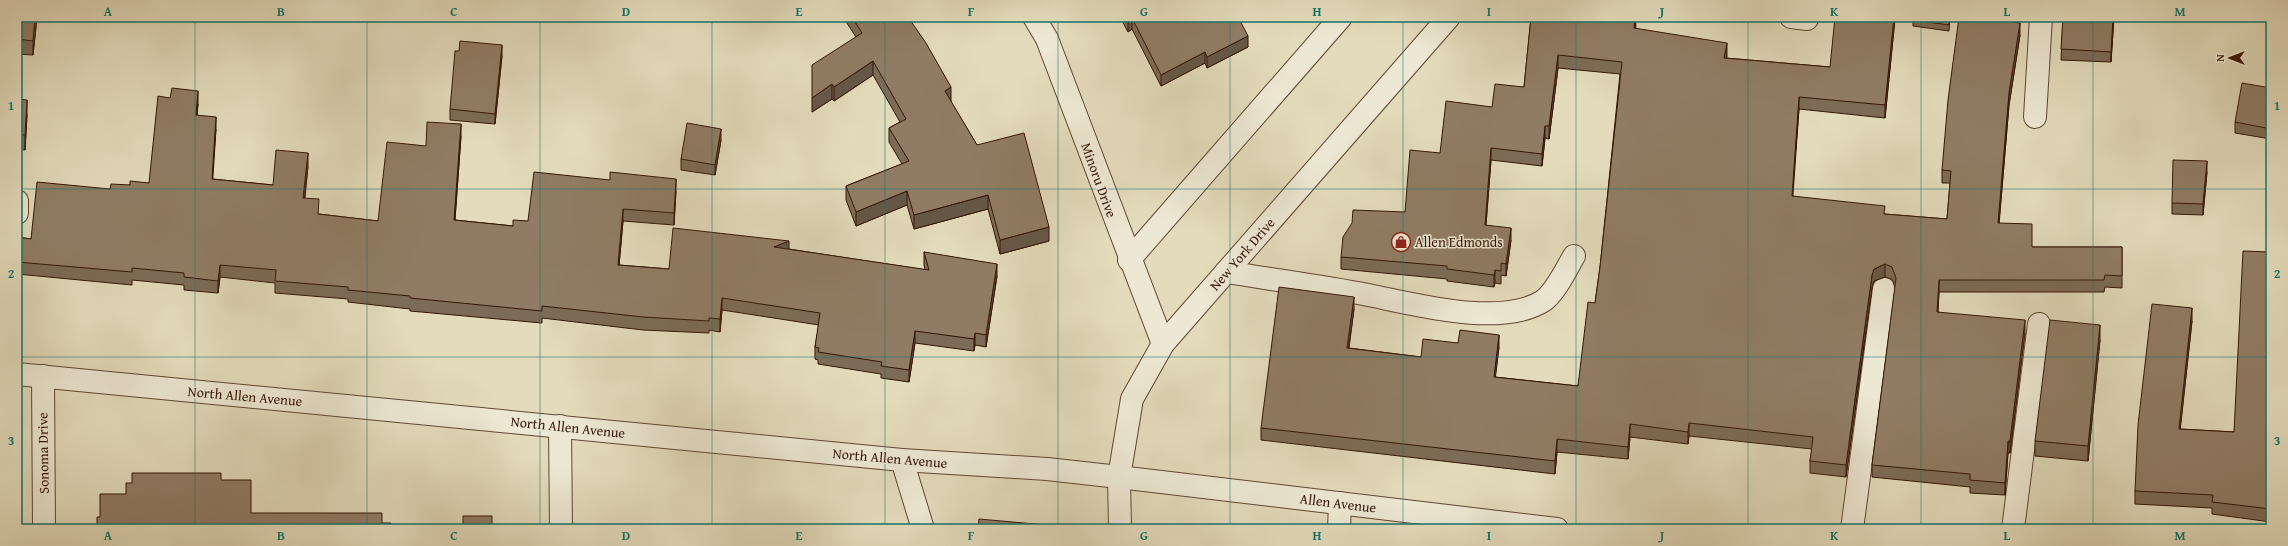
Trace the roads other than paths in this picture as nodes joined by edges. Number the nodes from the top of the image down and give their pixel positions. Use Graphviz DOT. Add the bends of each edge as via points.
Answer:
graph roads {
  1 [pos="1034,17"];
  2 [pos="1342,17"];
  3 [pos="1449,17"];
  4 [pos="2041,17"];
  5 [pos="2035,117"];
  6 [pos="17,201"];
  7 [pos="17,213"];
  8 [pos="1574,256"];
  9 [pos="1129,260"];
  10 [pos="1226,272"];
  11 [pos="1884,289"];
  12 [pos="2039,324"];
  13 [pos="1163,344"];
  14 [pos="17,374"];
  15 [pos="42,376"];
  16 [pos="560,426"];
  17 [pos="902,460"];
  18 [pos="1119,476"];
  19 [pos="1340,503"];
  20 [pos="1521,527"];
  21 [pos="44,529"];
  22 [pos="561,529"];
  23 [pos="923,529"];
  24 [pos="1120,529"];
  25 [pos="1339,529"];
  26 [pos="1557,529"];
  27 [pos="1852,529"];
  28 [pos="2013,529"];
  1 -- 9 [label="street, Minoru Drive" via="1047,39"];
  2 -- 9 [label="street"];
  3 -- 10 [label="street, New York Drive"];
  4 -- 5 [label="street"];
  6 -- 7 [label="street"];
  8 -- 10 [label="street" via="1564,275 1544,300 1514,312 1457,312"];
  9 -- 13 [label="street, Minoru Drive"];
  10 -- 13 [label="street, New York Drive"];
  11 -- 27 [label="street"];
  12 -- 28 [label="street"];
  13 -- 18 [label="street, New York Drive" via="1132,399"];
  14 -- 15 [label="street, North Allen Avenue"];
  15 -- 16 [label="street, North Allen Avenue"];
  15 -- 21 [label="street, Sonoma Drive"];
  16 -- 17 [label="street, North Allen Avenue"];
  16 -- 22 [label="street"];
  17 -- 18 [label="street, North Allen Avenue"];
  17 -- 23 [label="street"];
  18 -- 19 [label="street, Allen Avenue"];
  18 -- 24 [label="street, New York Drive"];
  19 -- 20 [label="street, Allen Avenue"];
  19 -- 25 [label="street"];
  20 -- 26 [label="street, Allen Avenue"];
}
